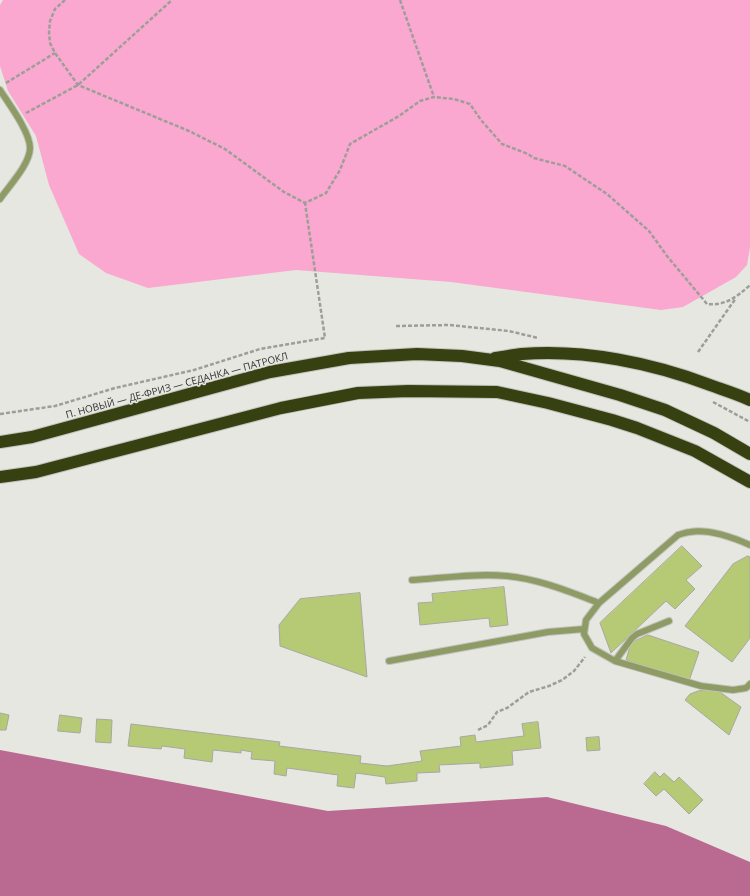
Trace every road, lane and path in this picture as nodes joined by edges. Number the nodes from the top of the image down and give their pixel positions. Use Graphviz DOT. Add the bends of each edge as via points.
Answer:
graph roads {
  1 [pos="65,0"];
  2 [pos="172,0"];
  3 [pos="400,0"];
  4 [pos="55,53"];
  5 [pos="78,85"];
  6 [pos="0,86"];
  7 [pos="0,90"];
  8 [pos="434,97"];
  9 [pos="16,115"];
  10 [pos="0,198"];
  11 [pos="305,203"];
  12 [pos="750,285"];
  13 [pos="736,298"];
  14 [pos="698,352"];
  15 [pos="485,359"];
  16 [pos="750,400"];
  17 [pos="0,414"];
  18 [pos="0,442"];
  19 [pos="750,454"];
  20 [pos="0,477"];
  21 [pos="750,482"];
  22 [pos="750,545"];
  23 [pos="412,580"];
  24 [pos="599,603"];
  25 [pos="669,621"];
  26 [pos="584,629"];
  27 [pos="592,648"];
  28 [pos="389,660"];
  29 [pos="615,661"];
  30 [pos="750,684"];
  31 [pos="478,730"];
  1 -- 4 [label="path" via="55,9 50,21 50,43"];
  2 -- 5 [label="path"];
  3 -- 8 [label="path"];
  4 -- 5 [label="path"];
  4 -- 6 [label="path"];
  5 -- 9 [label="path" via="27,112"];
  5 -- 11 [label="path" via="189,131 225,149 284,192"];
  7 -- 9 [label="lane"];
  8 -- 11 [label="path" via="420,101 400,116 350,144 340,170 326,193"];
  8 -- 13 [label="path" via="470,104 502,144 534,158 565,166 607,194 649,231 666,256 707,304 714,305"];
  9 -- 10 [label="lane" via="26,133 30,149 25,163"];
  11 -- 17 [label="path" via="325,338 260,349 194,370 115,388 55,406"];
  12 -- 13 [label="path"];
  13 -- 14 [label="path"];
  15 -- 16 [label="highway" via="522,354 595,356 638,363 691,377"];
  15 -- 18 [label="highway, П. НОВЫЙ — ДЕ-ФРИЗ — СЕДАНКА — ПАТРОКЛ" via="417,354 349,358 270,372 32,437"];
  15 -- 19 [label="highway, П. НОВЫЙ — ДЕ-ФРИЗ — СЕДАНКА — ПАТРОКЛ" via="620,395 664,410 714,433"];
  20 -- 21 [label="highway" via="36,472 281,408 358,393 408,391 497,392 612,420 695,451"];
  22 -- 24 [label="lane" via="703,532 678,536"];
  23 -- 24 [label="lane" via="509,576 533,581"];
  24 -- 26 [label="lane" via="586,620"];
  25 -- 29 [label="lane" via="636,634"];
  26 -- 27 [label="lane"];
  26 -- 28 [label="lane" via="548,632"];
  27 -- 29 [label="lane"];
  27 -- 31 [label="path" via="574,671 562,680 529,692 497,712 488,725"];
  29 -- 30 [label="lane" via="701,686 733,690 746,688"];
}
